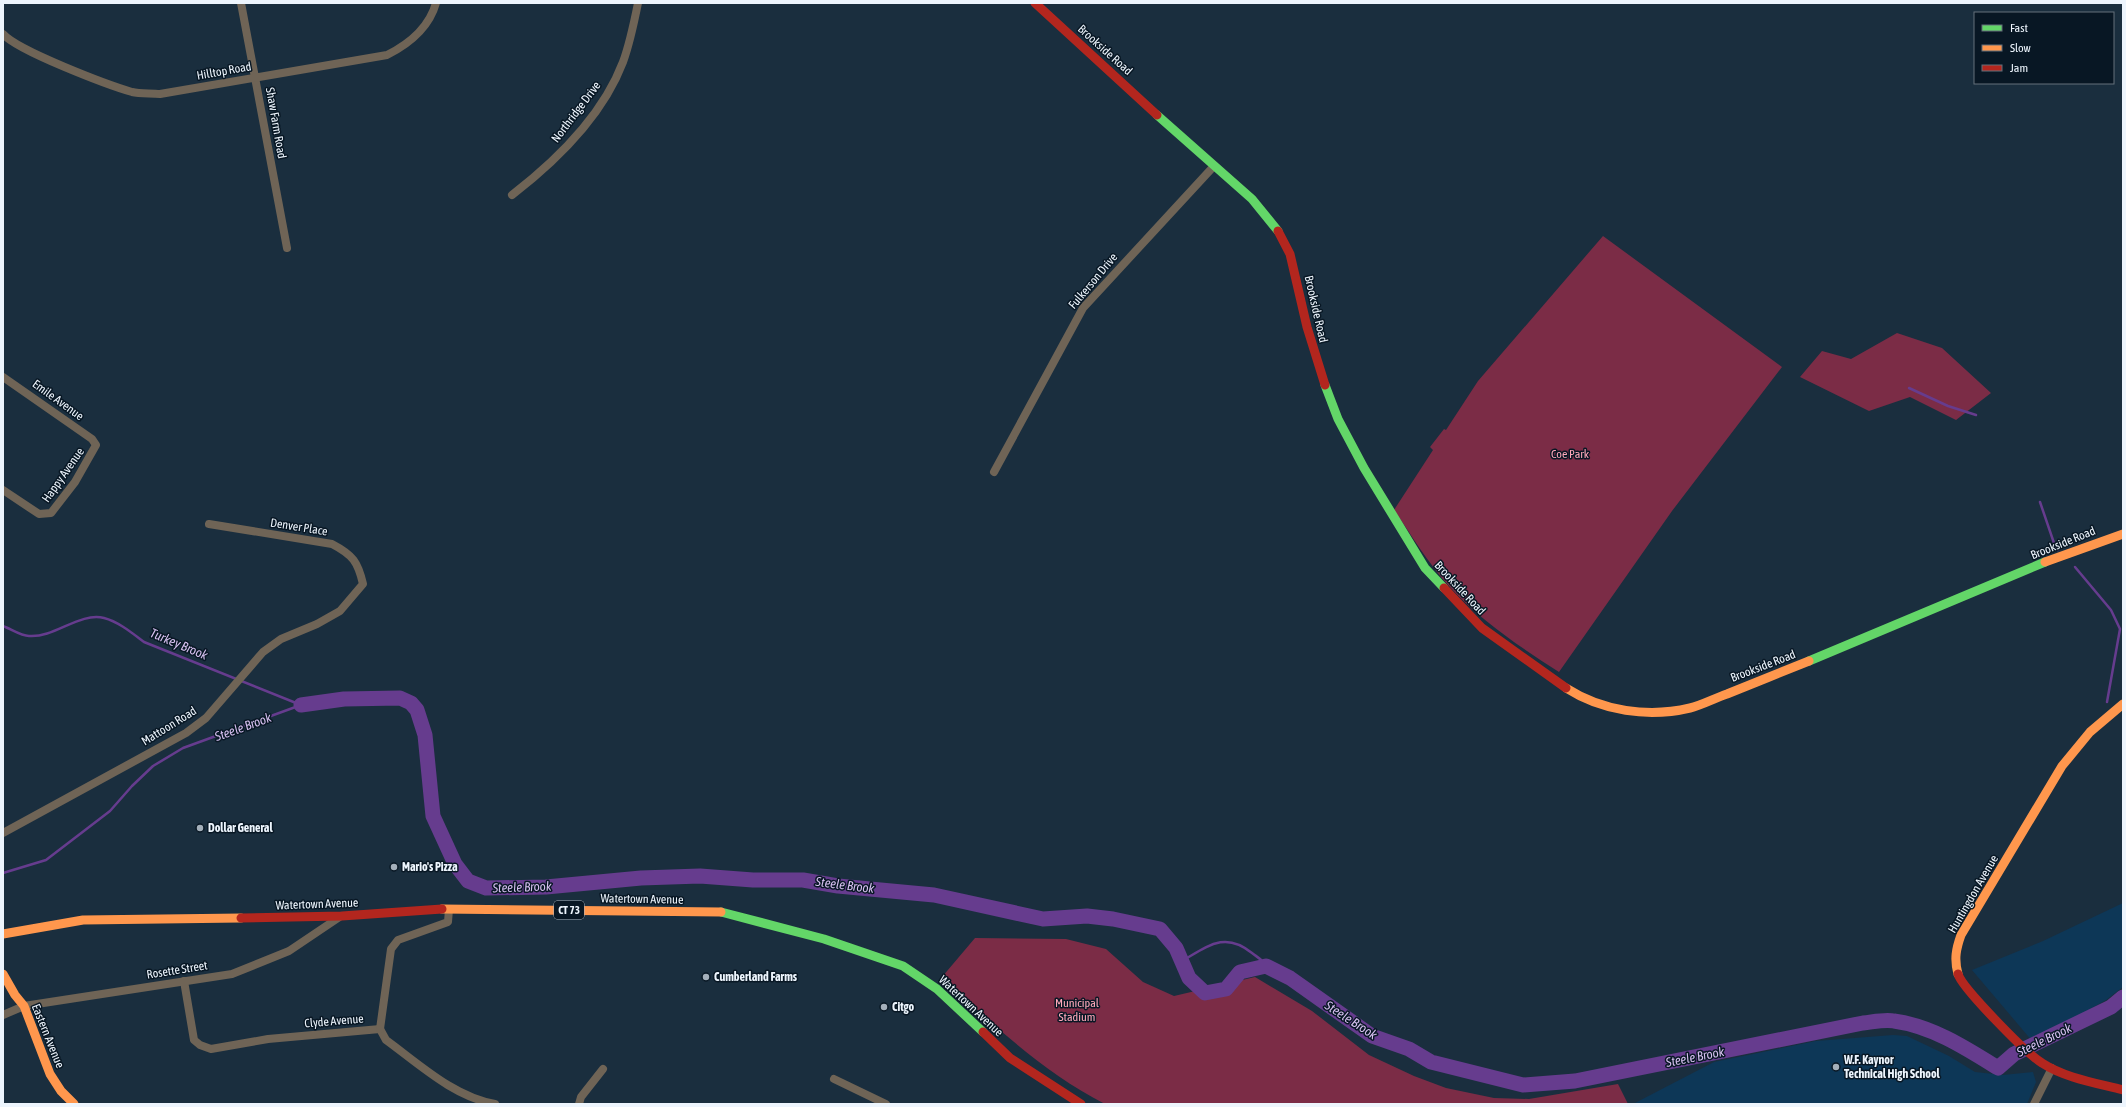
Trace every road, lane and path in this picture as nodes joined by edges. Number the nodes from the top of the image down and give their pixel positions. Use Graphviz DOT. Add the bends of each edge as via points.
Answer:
graph roads {
  1 [pos="241,3"];
  2 [pos="436,3"];
  3 [pos="638,3"];
  4 [pos="1035,3"];
  5 [pos="3,34"];
  6 [pos="255,78"];
  7 [pos="1214,166"];
  8 [pos="512,195"];
  9 [pos="287,248"];
  10 [pos="3,377"];
  11 [pos="96,445"];
  12 [pos="994,472"];
  13 [pos="3,490"];
  14 [pos="209,524"];
  15 [pos="2123,534"];
  16 [pos="363,584"];
  17 [pos="2123,704"];
  18 [pos="3,833"];
  19 [pos="449,908"];
  20 [pos="342,916"];
  21 [pos="3,934"];
  22 [pos="3,974"];
  23 [pos="184,981"];
  24 [pos="24,1006"];
  25 [pos="3,1015"];
  26 [pos="380,1029"];
  27 [pos="2052,1068"];
  28 [pos="603,1069"];
  29 [pos="834,1079"];
  30 [pos="2123,1090"];
  31 [pos="1078,1103"];
  32 [pos="74,1104"];
  33 [pos="495,1104"];
  34 [pos="579,1104"];
  35 [pos="886,1104"];
  36 [pos="2034,1104"];
  1 -- 6 [label="street, Shaw Farm Road"];
  2 -- 6 [label="street, Hilltop Road" via="416,37 388,55"];
  3 -- 8 [label="street, Northridge Drive" via="623,63 605,97 565,148"];
  4 -- 7 [label="main road, Brookside Road"];
  5 -- 6 [label="street, Hilltop Road" via="26,49 116,87 134,92 160,94"];
  6 -- 9 [label="street, Shaw Farm Road"];
  7 -- 12 [label="street, Fulkerson Drive" via="1083,308"];
  7 -- 15 [label="main road, Brookside Road" via="1252,199 1278,231 1290,254 1320,372 1338,419 1364,468 1425,568 1465,611 1501,644 1569,690 1603,705 1637,712 1690,708 2063,555"];
  10 -- 11 [label="street, Emile Avenue" via="92,439"];
  11 -- 13 [label="street, Happy Avenue" via="75,482 51,513 45,515 33,511"];
  14 -- 16 [label="street, Denver Place" via="332,544 348,553 360,568"];
  16 -- 18 [label="street, Mattoon Road" via="340,611 281,639 263,652 206,718 186,733"];
  17 -- 27 [label="main road, Huntingdon Avenue" via="2102,719 2080,741 2062,766 1969,921 1956,948 1955,962 1959,977 1976,1000 2041,1063"];
  19 -- 20 [label="main road, Watertown Avenue / CT 73"];
  19 -- 26 [label="street" via="448,922 398,940 391,949"];
  19 -- 31 [label="main road, Watertown Avenue / CT 73" via="727,912 824,939 903,966 937,989 1010,1058"];
  20 -- 21 [label="main road, Watertown Avenue / CT 73" via="82,920"];
  20 -- 23 [label="street, Rosette Street" via="289,951 232,974"];
  22 -- 24 [label="main road, Eastern Avenue"];
  23 -- 24 [label="street, Rosette Street"];
  23 -- 26 [label="street, Clyde Avenue" via="194,1040 211,1049 268,1039"];
  24 -- 25 [label="street, Rosette Street"];
  24 -- 32 [label="main road, Eastern Avenue" via="50,1074 60,1091"];
  26 -- 33 [label="street, Clyde Avenue" via="386,1040 460,1092"];
  27 -- 30 [label="main road, Huntingdon Avenue" via="2069,1076"];
  27 -- 36 [label="street"];
  28 -- 34 [label="street" via="581,1097"];
  29 -- 35 [label="street"];
}
